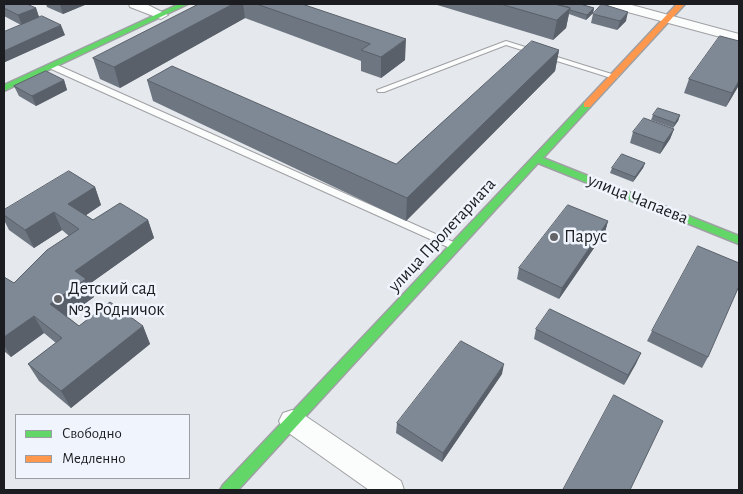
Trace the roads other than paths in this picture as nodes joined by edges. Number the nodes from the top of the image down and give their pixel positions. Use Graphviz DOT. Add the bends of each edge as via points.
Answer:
graph roads {
  1 [pos="135,4"];
  2 [pos="184,4"];
  3 [pos="614,4"];
  4 [pos="681,4"];
  5 [pos="161,15"];
  6 [pos="668,18"];
  7 [pos="739,38"];
  8 [pos="52,66"];
  9 [pos="614,76"];
  10 [pos="4,88"];
  11 [pos="381,90"];
  12 [pos="537,159"];
  13 [pos="739,240"];
  14 [pos="455,247"];
  15 [pos="292,421"];
  16 [pos="228,490"];
  17 [pos="391,490"];
  1 -- 5 [label="street"];
  2 -- 5 [label="street"];
  3 -- 6 [label="street"];
  4 -- 6 [label="street, улица Пролетариата"];
  5 -- 8 [label="street"];
  6 -- 7 [label="street"];
  6 -- 9 [label="street, улица Пролетариата"];
  8 -- 10 [label="street"];
  8 -- 14 [label="lane"];
  9 -- 11 [label="lane" via="506,43"];
  9 -- 12 [label="street, улица Пролетариата"];
  12 -- 13 [label="street, улица Чапаева"];
  12 -- 14 [label="street, улица Пролетариата"];
  14 -- 15 [label="street, улица Пролетариата"];
  15 -- 16 [label="street, улица Пролетариата"];
  15 -- 17 [label="street"];
}
